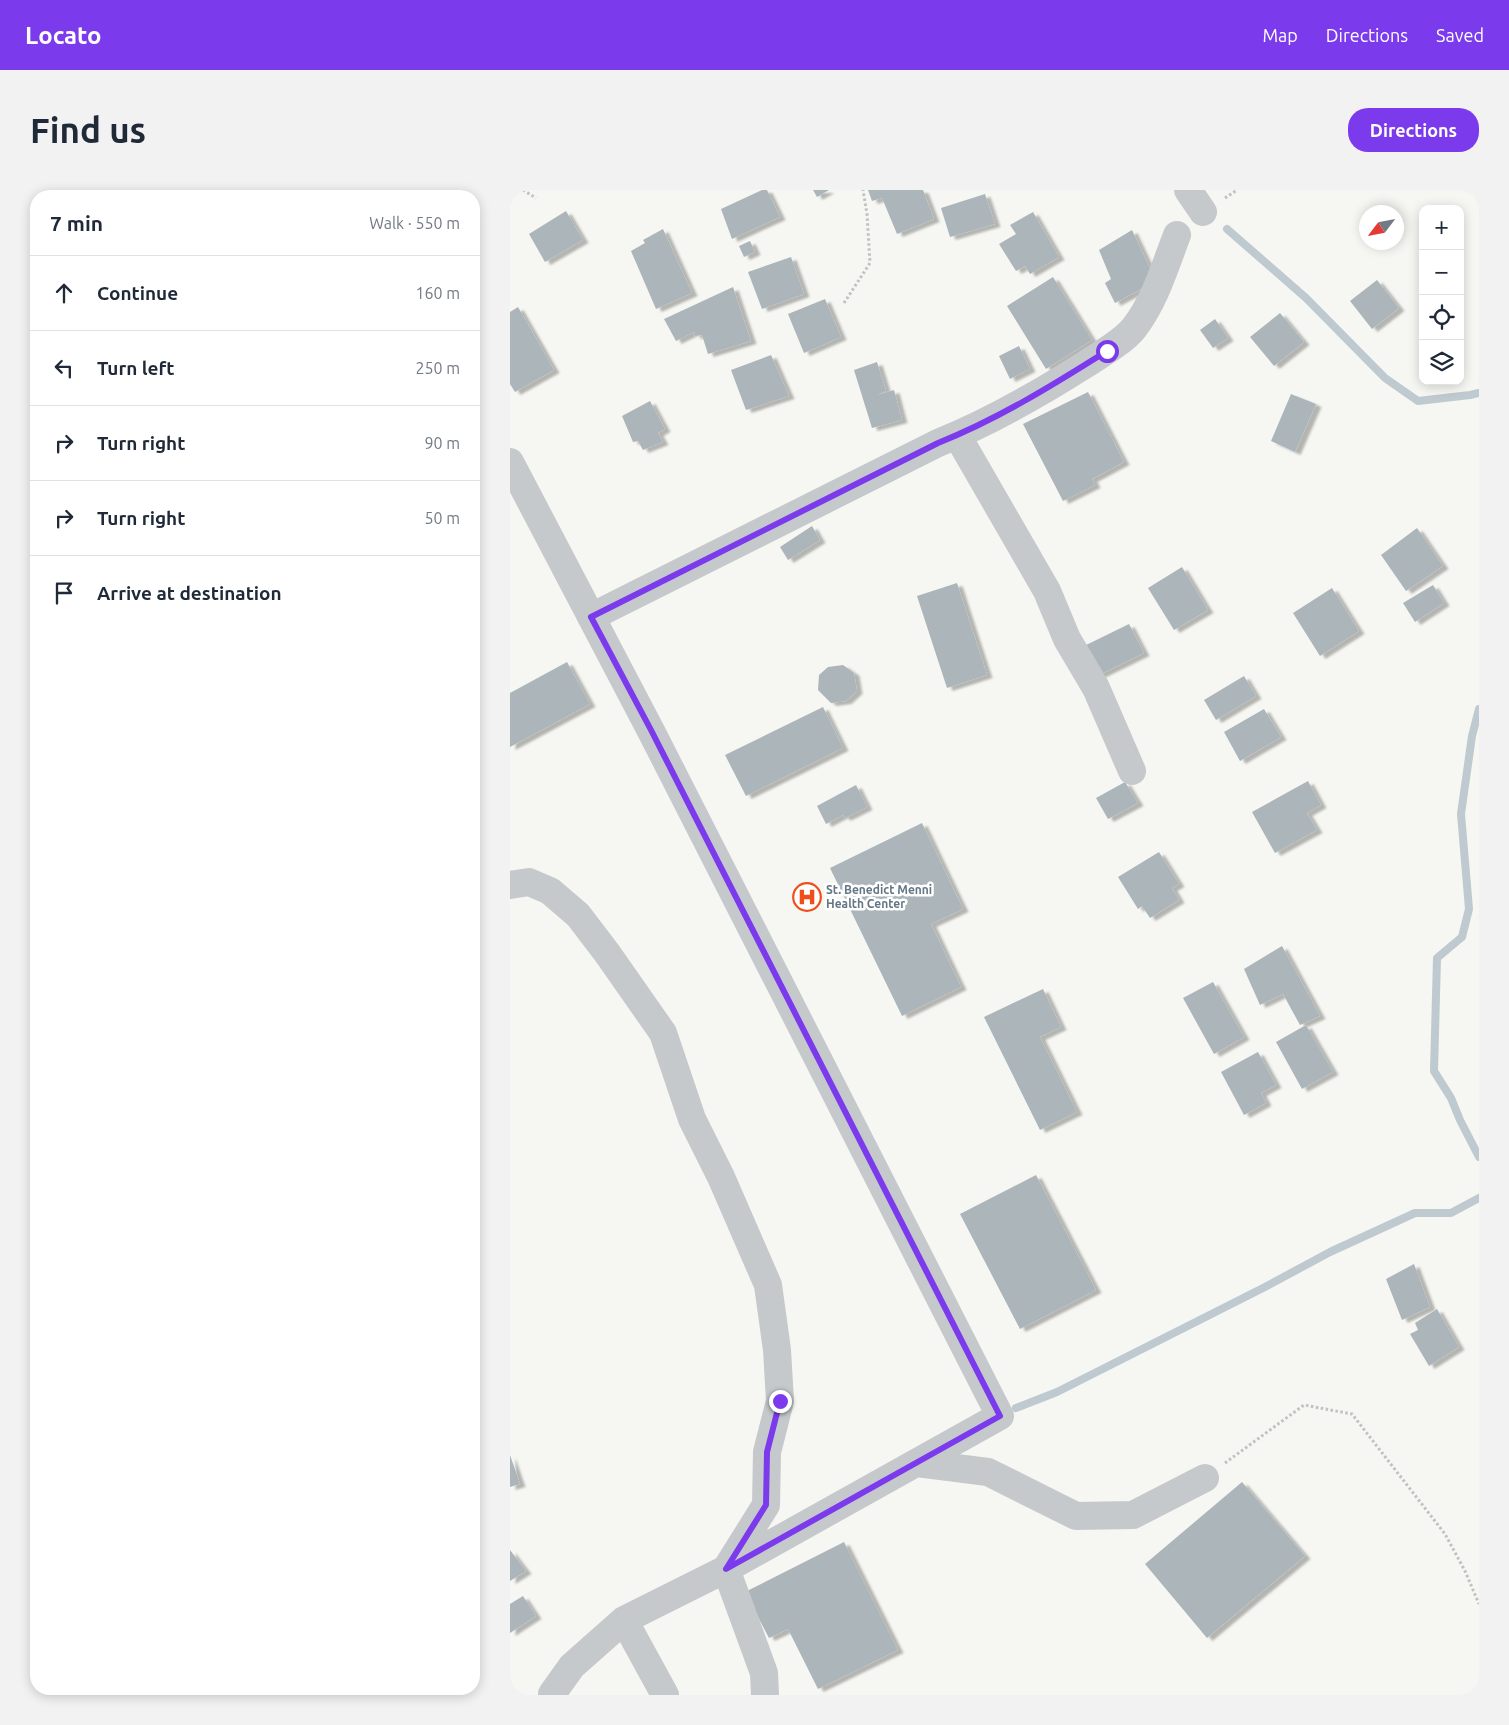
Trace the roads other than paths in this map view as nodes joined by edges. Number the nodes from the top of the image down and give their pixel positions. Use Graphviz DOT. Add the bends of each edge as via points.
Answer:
graph roads {
  1 [pos="1177,235"];
  2 [pos="957,435"];
  3 [pos="510,462"];
  4 [pos="591,617"];
  5 [pos="1132,771"];
  6 [pos="510,885"];
  7 [pos="917,1463"];
  8 [pos="1205,1478"];
  9 [pos="726,1569"];
  10 [pos="624,1620"];
  11 [pos="552,1694"];
  12 [pos="665,1695"];
  13 [pos="765,1695"];
  1 -- 2 [label="street" via="1150,304 1134,329 1107,351 1045,390"];
  2 -- 4 [label="street"];
  2 -- 5 [label="street" via="1047,591 1067,639 1096,688"];
  3 -- 4 [label="street"];
  4 -- 7 [label="street" via="1000,1416"];
  6 -- 9 [label="street" via="528,882 550,891 578,915 664,1033 692,1119 768,1285 780,1401 767,1452 766,1505"];
  7 -- 8 [label="street" via="988,1472 1076,1516 1133,1515"];
  7 -- 9 [label="street"];
  9 -- 10 [label="street"];
  9 -- 13 [label="street" via="764,1673"];
  10 -- 11 [label="street" via="572,1666"];
  10 -- 12 [label="street"];
}
